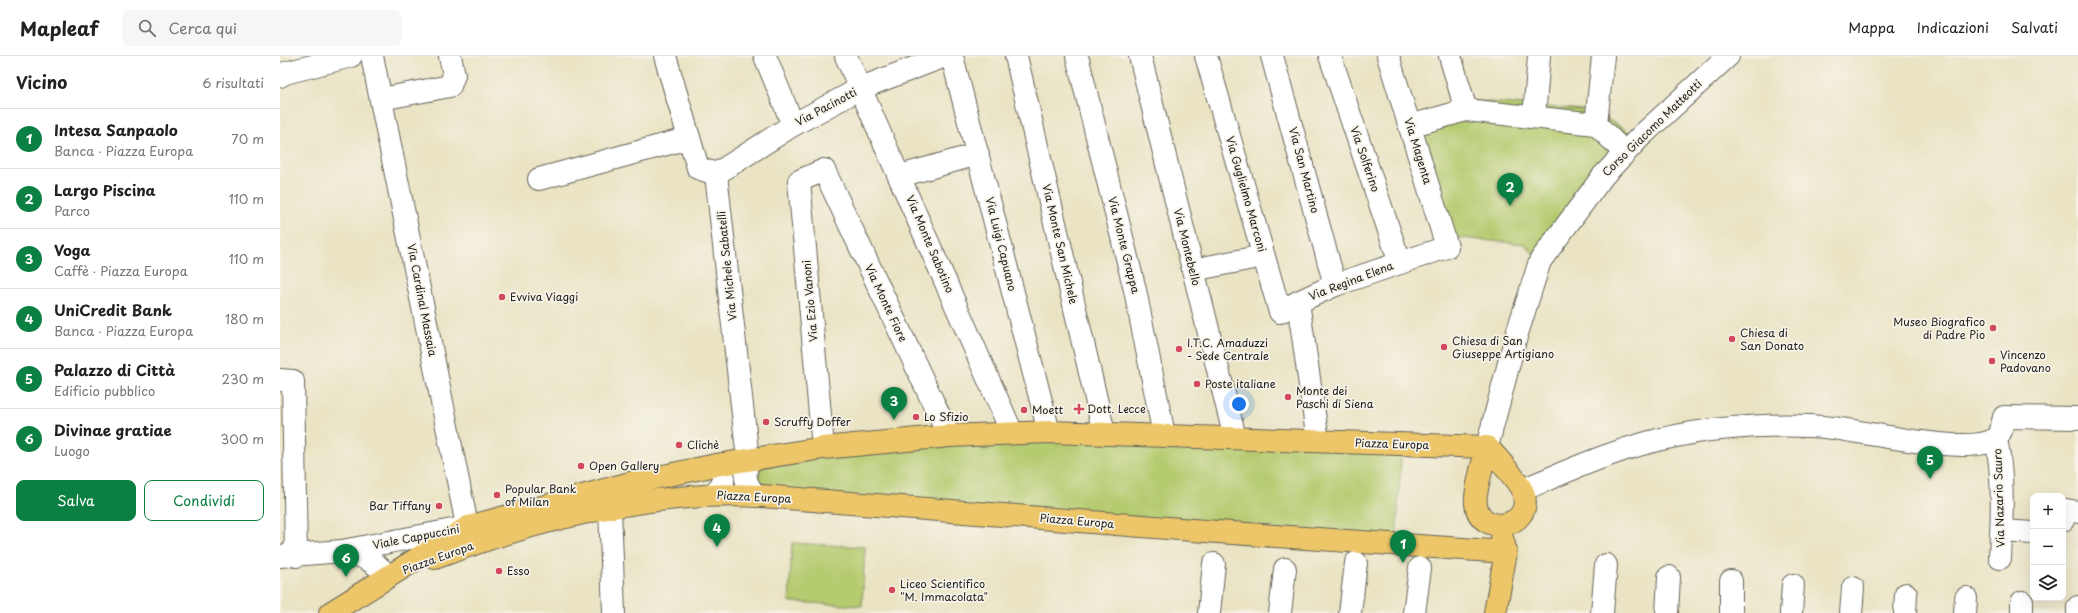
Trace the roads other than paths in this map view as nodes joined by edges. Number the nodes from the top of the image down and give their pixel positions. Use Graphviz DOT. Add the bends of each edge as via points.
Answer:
graph roads {
  1 [pos="352,56"];
  2 [pos="372,56"];
  3 [pos="450,56"];
  4 [pos="665,56"];
  5 [pos="765,56"];
  6 [pos="846,56"];
  7 [pos="945,56"];
  8 [pos="952,56"];
  9 [pos="1016,56"];
  10 [pos="1077,56"];
  11 [pos="1140,56"];
  12 [pos="1206,56"];
  13 [pos="1272,56"];
  14 [pos="1330,56"];
  15 [pos="1388,56"];
  16 [pos="1450,56"];
  17 [pos="1539,56"];
  18 [pos="1603,56"];
  19 [pos="1728,56"];
  20 [pos="280,76"];
  21 [pos="862,88"];
  22 [pos="381,99"];
  23 [pos="1466,110"];
  24 [pos="1534,117"];
  25 [pos="1596,124"];
  26 [pos="793,125"];
  27 [pos="1410,126"];
  28 [pos="689,138"];
  29 [pos="1625,152"];
  30 [pos="978,154"];
  31 [pos="824,170"];
  32 [pos="716,174"];
  33 [pos="900,176"];
  34 [pos="539,179"];
  35 [pos="1447,247"];
  36 [pos="1263,256"];
  37 [pos="1400,262"];
  38 [pos="1193,270"];
  39 [pos="1335,285"];
  40 [pos="1298,302"];
  41 [pos="280,380"];
  42 [pos="2078,418"];
  43 [pos="1049,432"];
  44 [pos="1012,433"];
  45 [pos="1104,433"];
  46 [pos="1164,435"];
  47 [pos="949,436"];
  48 [pos="1235,438"];
  49 [pos="1996,439"];
  50 [pos="1318,441"];
  51 [pos="1487,447"];
  52 [pos="823,448"];
  53 [pos="748,459"];
  54 [pos="717,481"];
  55 [pos="630,482"];
  56 [pos="1518,485"];
  57 [pos="1478,490"];
  58 [pos="756,496"];
  59 [pos="610,508"];
  60 [pos="2066,510"];
  61 [pos="2078,512"];
  62 [pos="1494,524"];
  63 [pos="2002,531"];
  64 [pos="2030,533"];
  65 [pos="469,536"];
  66 [pos="1473,550"];
  67 [pos="342,551"];
  68 [pos="1506,552"];
  69 [pos="288,556"];
  70 [pos="2000,558"];
  71 [pos="1356,563"];
  72 [pos="1214,564"];
  73 [pos="1606,565"];
  74 [pos="1420,568"];
  75 [pos="1284,569"];
  76 [pos="389,576"];
  77 [pos="1669,576"];
  78 [pos="1731,581"];
  79 [pos="1793,585"];
  80 [pos="1853,588"];
  81 [pos="2078,607"];
  82 [pos="330,613"];
  83 [pos="614,613"];
  84 [pos="1208,613"];
  85 [pos="1280,613"];
  86 [pos="1350,613"];
  87 [pos="1414,613"];
  88 [pos="1495,613"];
  89 [pos="1602,613"];
  90 [pos="1667,613"];
  91 [pos="1731,613"];
  92 [pos="1791,613"];
  93 [pos="1851,613"];
  94 [pos="2078,613"];
  1 -- 20 [label="street"];
  2 -- 22 [label="street, Via Cardinal Massaia"];
  3 -- 22 [label="street" via="454,75 450,86"];
  4 -- 28 [label="street"];
  5 -- 26 [label="street"];
  6 -- 21 [label="street, Via Monte Sabotino"];
  7 -- 21 [label="street, Via Pacinotti"];
  8 -- 30 [label="street, Via Luigi Capuano"];
  9 -- 45 [label="street, Via Monte San Michele"];
  10 -- 46 [label="street, Via Monte Grappa" via="1135,290"];
  11 -- 38 [label="street, Via Montebello"];
  12 -- 36 [label="street, Via Guglielmo Marconi"];
  13 -- 39 [label="street, Via San Martino"];
  14 -- 37 [label="street, Via Solferino"];
  15 -- 27 [label="street, Via Magenta"];
  16 -- 23 [label="street"];
  17 -- 24 [label="street"];
  18 -- 25 [label="street"];
  19 -- 29 [label="street, Corso Giacomo Matteotti"];
  21 -- 26 [label="street, Via Pacinotti"];
  21 -- 33 [label="street, Via Monte Sabotino"];
  22 -- 65 [label="street, Via Cardinal Massaia"];
  23 -- 24 [label="street"];
  23 -- 27 [label="street"];
  24 -- 25 [label="street"];
  25 -- 29 [label="street"];
  26 -- 32 [label="street, Via Pacinotti"];
  27 -- 35 [label="street, Via Magenta"];
  28 -- 32 [label="street" via="698,168"];
  28 -- 34 [label="street"];
  29 -- 51 [label="street, Corso Giacomo Matteotti" via="1602,176 1540,261 1514,340"];
  30 -- 33 [label="street"];
  30 -- 43 [label="street, Via Luigi Capuano"];
  31 -- 47 [label="street, Via Monte Fiore"];
  31 -- 52 [label="street, Via Ezio Vanoni" via="799,181"];
  32 -- 53 [label="street, Via Michele Sabatelli"];
  33 -- 44 [label="street, Via Monte Sabotino"];
  35 -- 37 [label="street, Via Regina Elena"];
  36 -- 38 [label="street"];
  36 -- 40 [label="street, Via Guglielmo Marconi" via="1280,312"];
  37 -- 39 [label="street, Via Regina Elena"];
  38 -- 48 [label="street, Via Montebello"];
  39 -- 40 [label="street, Via Regina Elena"];
  40 -- 50 [label="street, Via Regina Elena"];
  41 -- 69 [label="street" via="293,381"];
  42 -- 49 [label="street" via="2004,417"];
  43 -- 44 [label="main road, Piazza Europa"];
  43 -- 45 [label="main road, Piazza Europa"];
  44 -- 47 [label="main road, Piazza Europa"];
  45 -- 46 [label="main road, Piazza Europa"];
  46 -- 48 [label="main road, Piazza Europa"];
  47 -- 52 [label="main road, Piazza Europa"];
  48 -- 50 [label="main road, Piazza Europa"];
  49 -- 56 [label="street" via="1952,445 1834,428 1744,427 1676,436"];
  49 -- 63 [label="street, Via Nazario Sauro" via="1999,452"];
  50 -- 51 [label="main road, Piazza Europa"];
  51 -- 56 [label="main road"];
  51 -- 57 [label="main road"];
  52 -- 53 [label="main road, Piazza Europa"];
  53 -- 54 [label="main road, Piazza Europa"];
  53 -- 58 [label="street, Via Michele Sabatelli" via="745,472 747,485"];
  54 -- 55 [label="main road, Piazza Europa"];
  54 -- 58 [label="main road, Piazza Europa"];
  54 -- 59 [label="main road, Piazza Europa" via="667,499"];
  55 -- 59 [label="street" via="615,495"];
  55 -- 65 [label="main road, Piazza Europa"];
  56 -- 57 [label="main road" via="1505,477 1494,477"];
  56 -- 62 [label="main road" via="1525,505 1521,514 1509,524"];
  57 -- 62 [label="main road" via="1477,509 1482,518"];
  58 -- 66 [label="main road, Piazza Europa"];
  59 -- 65 [label="main road, Piazza Europa"];
  59 -- 83 [label="street"];
  60 -- 61 [label="street"];
  62 -- 66 [label="main road"];
  62 -- 68 [label="main road"];
  63 -- 64 [label="street"];
  63 -- 70 [label="street, Via Nazario Sauro"];
  65 -- 67 [label="street, Viale Cappuccini"];
  65 -- 76 [label="main road, Piazza Europa"];
  66 -- 68 [label="main road, Piazza Europa"];
  67 -- 69 [label="street, Viale Cappuccini"];
  67 -- 76 [label="street, Viale Cappuccini" via="358,554 372,561"];
  68 -- 88 [label="main road"];
  71 -- 86 [label="street"];
  72 -- 84 [label="street"];
  73 -- 89 [label="street"];
  74 -- 87 [label="street"];
  75 -- 85 [label="street"];
  76 -- 82 [label="main road, Piazza Europa"];
  77 -- 90 [label="street"];
  78 -- 91 [label="street"];
  79 -- 92 [label="street"];
  80 -- 93 [label="street"];
  81 -- 94 [label="street"];
}
